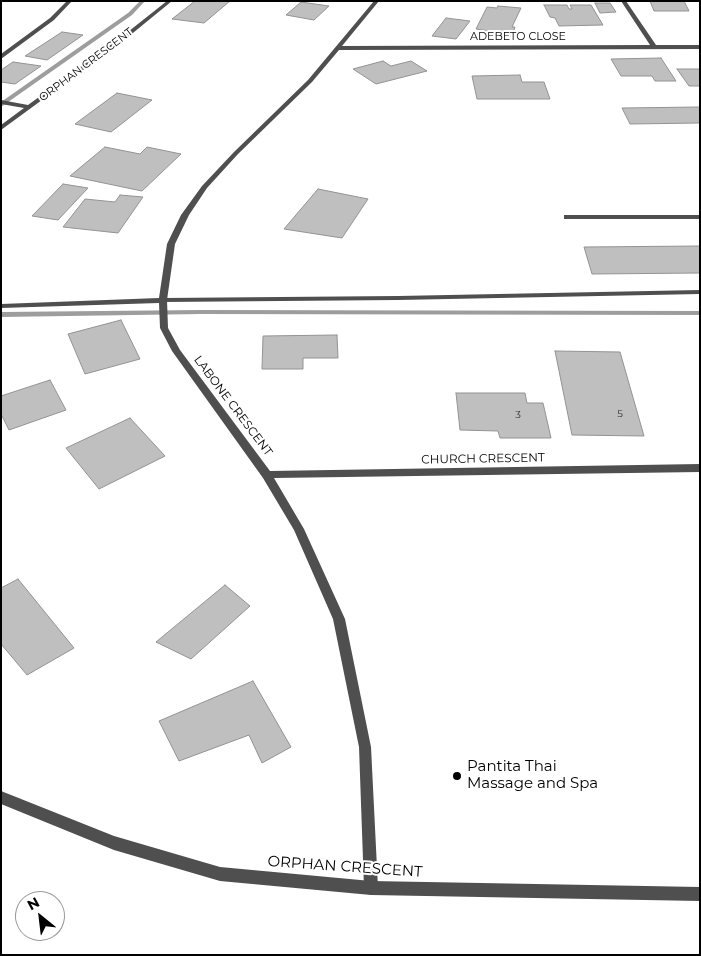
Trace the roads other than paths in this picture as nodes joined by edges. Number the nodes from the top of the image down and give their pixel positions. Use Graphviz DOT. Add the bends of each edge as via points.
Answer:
graph roads {
  1 [pos="70,1"];
  2 [pos="170,1"];
  3 [pos="377,1"];
  4 [pos="623,1"];
  5 [pos="654,47"];
  6 [pos="700,47"];
  7 [pos="337,48"];
  8 [pos="1,57"];
  9 [pos="1,102"];
  10 [pos="30,107"];
  11 [pos="1,128"];
  12 [pos="567,217"];
  13 [pos="700,217"];
  14 [pos="700,292"];
  15 [pos="163,300"];
  16 [pos="1,306"];
  17 [pos="700,468"];
  18 [pos="267,474"];
  19 [pos="1,797"];
  20 [pos="371,888"];
  21 [pos="700,894"];
  1 -- 8 [label="street" via="52,19"];
  2 -- 10 [label="street, ORPHAN CRESCENT"];
  3 -- 7 [label="street, LABONE CRESCENT"];
  4 -- 5 [label="street"];
  5 -- 6 [label="street, ADEBETO CLOSE"];
  5 -- 7 [label="street, ADEBETO CLOSE"];
  7 -- 15 [label="street, LABONE CRESCENT" via="290,102 204,187 171,244"];
  9 -- 10 [label="street"];
  10 -- 11 [label="street, ORPHAN CRESCENT"];
  12 -- 13 [label="street"];
  14 -- 15 [label="street"];
  15 -- 16 [label="street"];
  15 -- 18 [label="street, LABONE CRESCENT" via="164,328 176,351"];
  17 -- 18 [label="street, CHURCH CRESCENT"];
  18 -- 20 [label="street, LABONE CRESCENT" via="299,529 339,619 365,747"];
  19 -- 20 [label="street, ORPHAN CRESCENT" via="114,843 220,874"];
  20 -- 21 [label="street, ORPHAN CRESCENT"];
}
